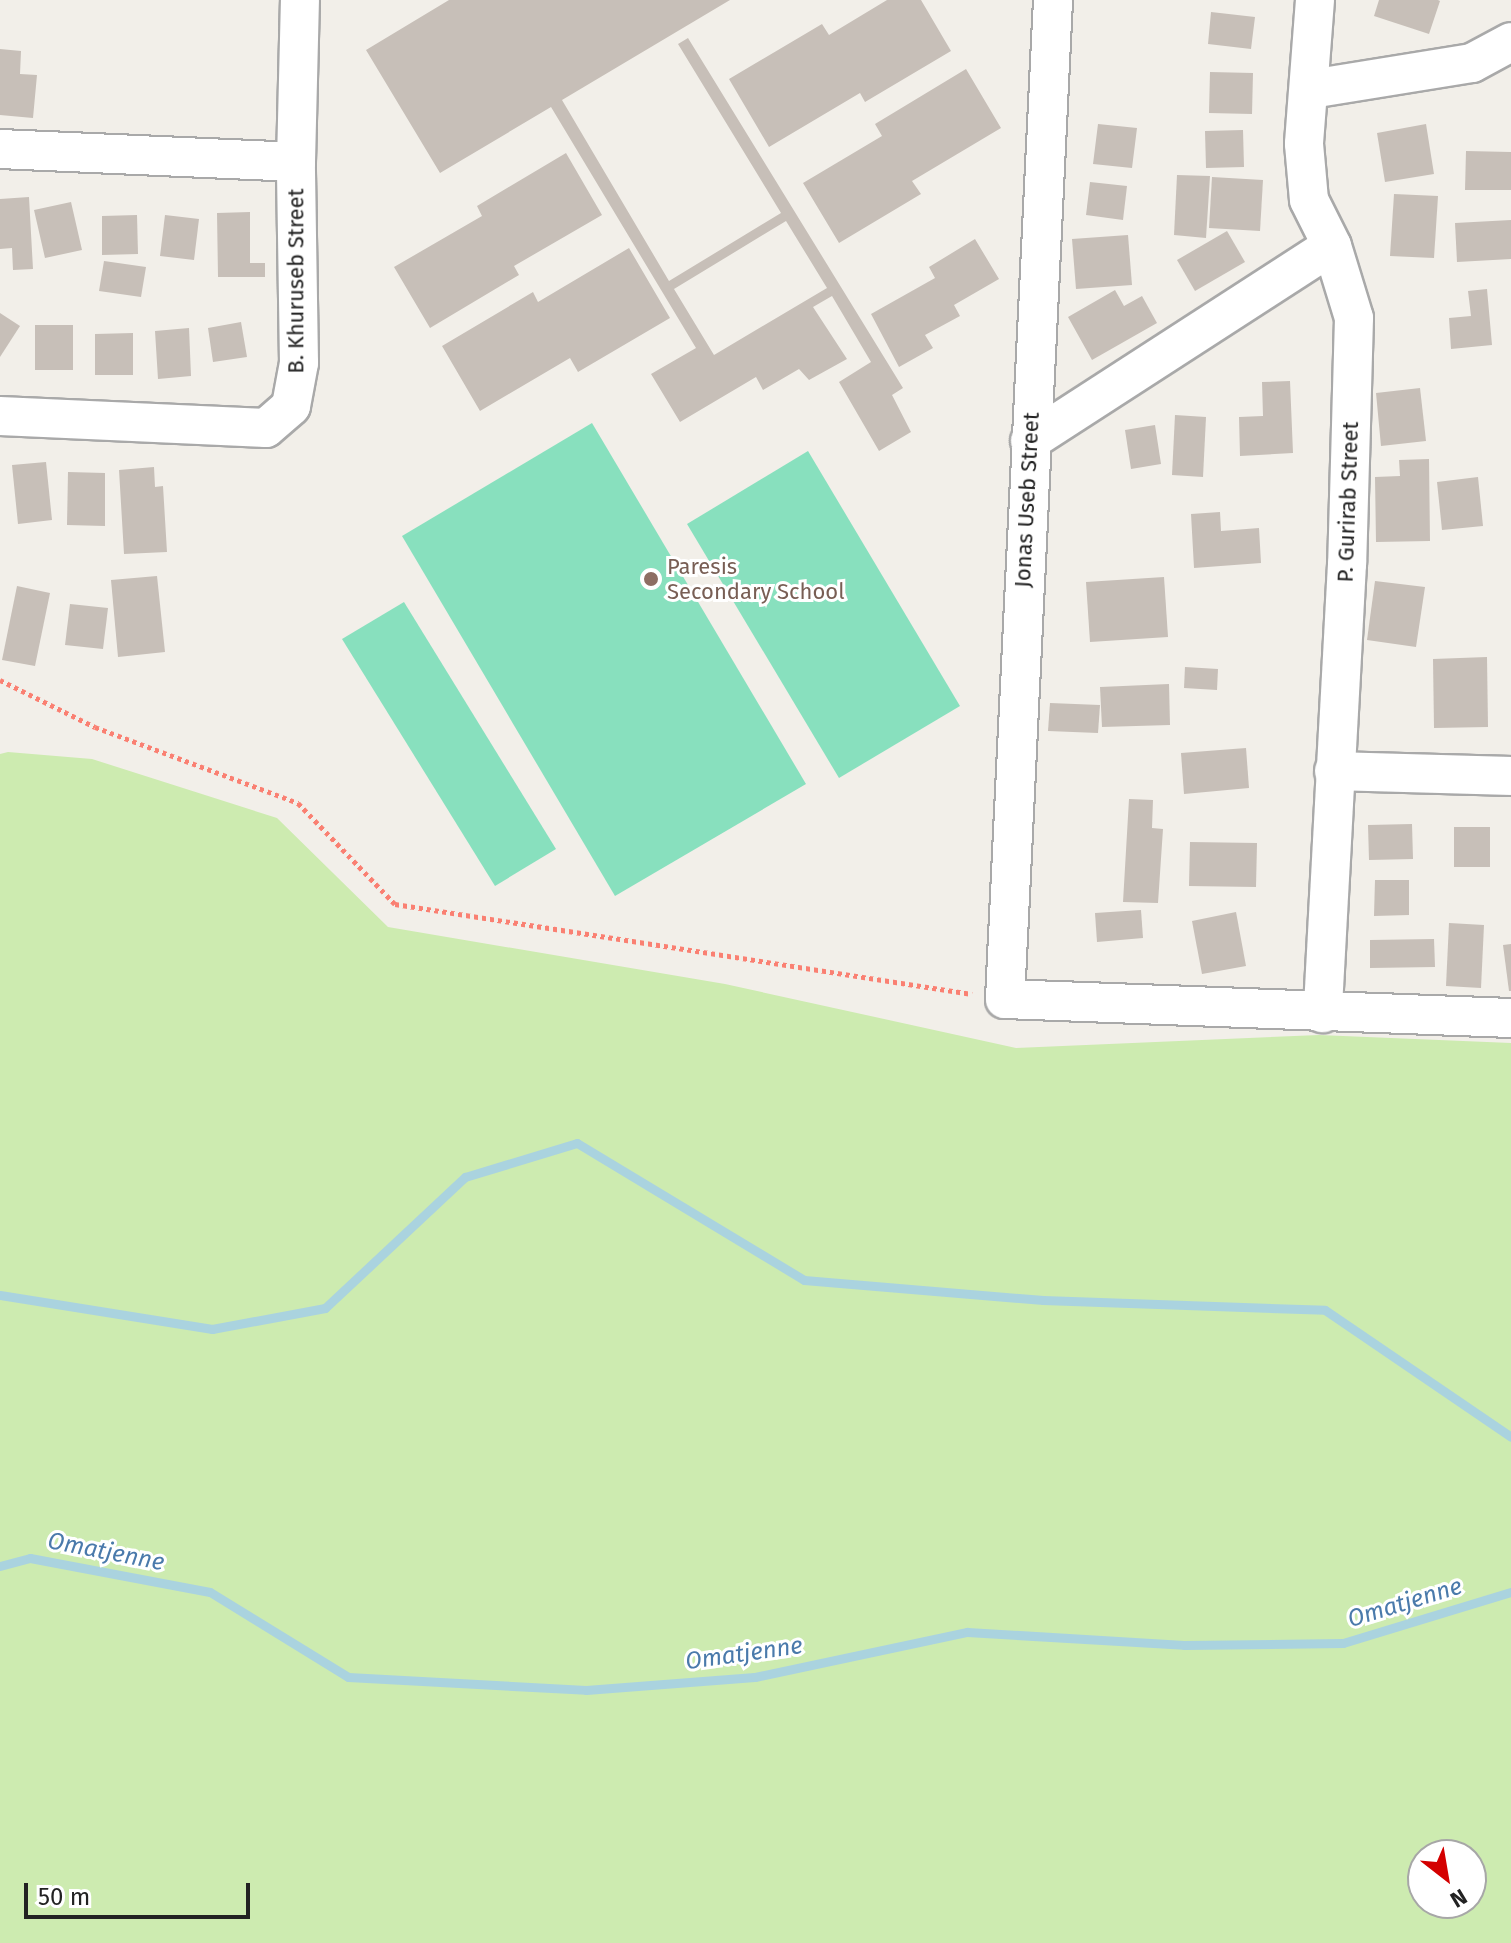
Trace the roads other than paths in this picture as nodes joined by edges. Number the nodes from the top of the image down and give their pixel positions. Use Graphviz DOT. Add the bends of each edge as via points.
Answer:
graph roads {
  1 [pos="300,0"];
  2 [pos="1053,0"];
  3 [pos="1315,0"];
  4 [pos="1511,42"];
  5 [pos="1311,89"];
  6 [pos="0,149"];
  7 [pos="296,162"];
  8 [pos="1332,246"];
  9 [pos="6,411"];
  10 [pos="1030,441"];
  11 [pos="1334,771"];
  12 [pos="1511,776"];
  13 [pos="1323,1013"];
  14 [pos="1511,1018"];
  1 -- 7 [label="street, B. Khuruseb Street"];
  2 -- 10 [label="street, Jonas Useb Street"];
  3 -- 5 [label="street, P. Gurirab Street"];
  4 -- 5 [label="street" via="1472,63"];
  5 -- 8 [label="street, P. Gurirab Street" via="1304,144 1309,200"];
  6 -- 7 [label="street"];
  7 -- 9 [label="street, B. Khuruseb Street" via="299,363 291,406 266,428"];
  8 -- 10 [label="street"];
  8 -- 11 [label="street, P. Gurirab Street" via="1354,318"];
  10 -- 13 [label="street, Jonas Useb Street" via="1005,999"];
  11 -- 12 [label="street"];
  11 -- 13 [label="street, P. Gurirab Street"];
  13 -- 14 [label="street"];
}
